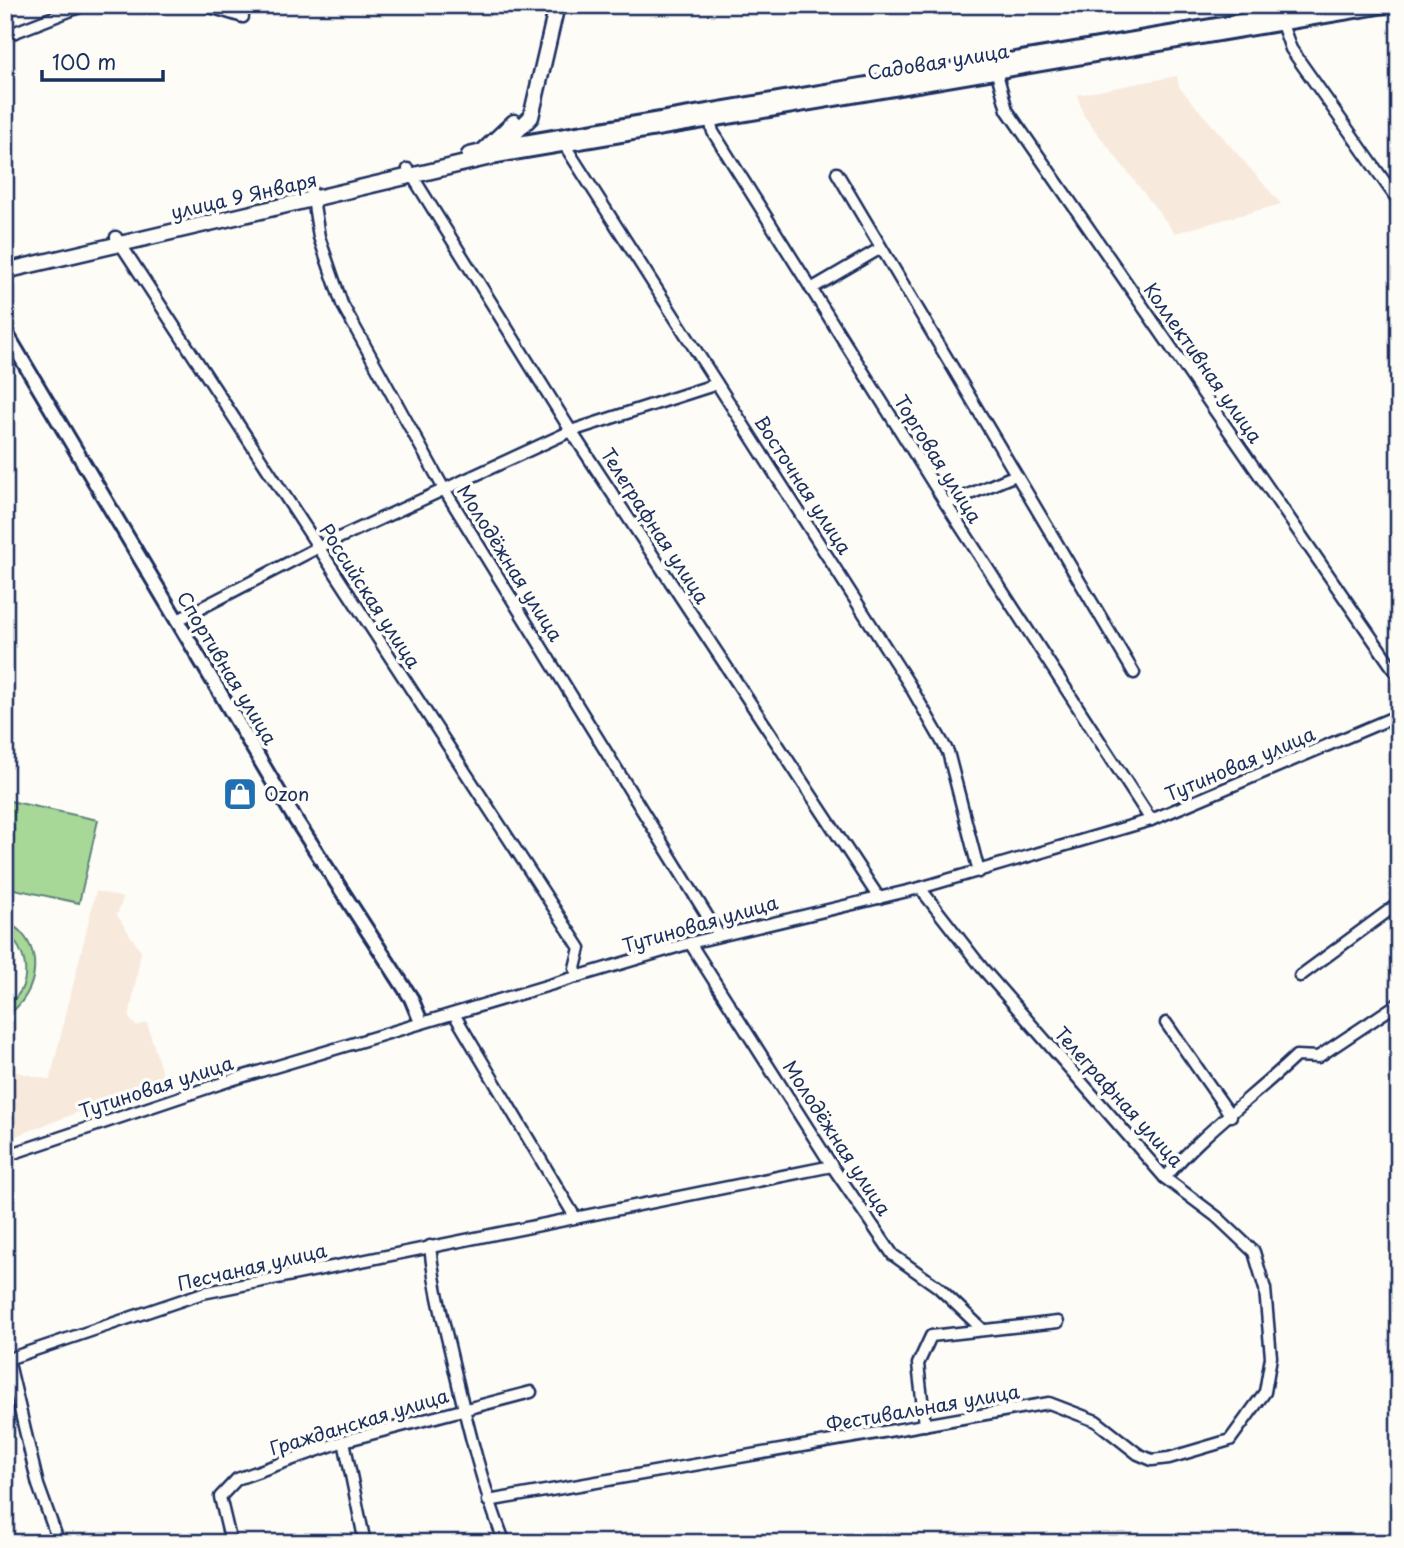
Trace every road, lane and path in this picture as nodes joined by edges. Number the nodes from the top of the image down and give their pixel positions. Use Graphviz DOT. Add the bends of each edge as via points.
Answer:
graph roads {
  1 [pos="92,5"];
  2 [pos="204,5"];
  3 [pos="549,5"];
  4 [pos="557,5"];
  5 [pos="1335,5"];
  6 [pos="1391,5"];
  7 [pos="1268,11"];
  8 [pos="243,17"];
  9 [pos="1282,24"];
  10 [pos="5,36"];
  11 [pos="996,67"];
  12 [pos="708,114"];
  13 [pos="561,139"];
  14 [pos="503,145"];
  15 [pos="486,155"];
  16 [pos="410,172"];
  17 [pos="837,173"];
  18 [pos="312,196"];
  19 [pos="1399,202"];
  20 [pos="119,240"];
  21 [pos="881,248"];
  22 [pos="5,263"];
  23 [pos="5,271"];
  24 [pos="811,289"];
  25 [pos="5,331"];
  26 [pos="718,384"];
  27 [pos="572,431"];
  28 [pos="1016,475"];
  29 [pos="444,489"];
  30 [pos="946,505"];
  31 [pos="317,548"];
  32 [pos="176,621"];
  33 [pos="1134,673"];
  34 [pos="1399,677"];
  35 [pos="1399,715"];
  36 [pos="1151,820"];
  37 [pos="979,872"];
  38 [pos="919,888"];
  39 [pos="879,898"];
  40 [pos="1399,902"];
  41 [pos="719,935"];
  42 [pos="690,943"];
  43 [pos="1300,976"];
  44 [pos="578,977"];
  45 [pos="1399,1003"];
  46 [pos="453,1014"];
  47 [pos="421,1023"];
  48 [pos="1166,1023"];
  49 [pos="1231,1116"];
  50 [pos="5,1156"];
  51 [pos="832,1166"];
  52 [pos="1165,1178"];
  53 [pos="575,1217"];
  54 [pos="430,1246"];
  55 [pos="1058,1322"];
  56 [pos="981,1328"];
  57 [pos="1269,1332"];
  58 [pos="7,1359"];
  59 [pos="531,1392"];
  60 [pos="464,1409"];
  61 [pos="925,1425"];
  62 [pos="344,1441"];
  63 [pos="488,1501"];
  64 [pos="59,1543"];
  65 [pos="231,1543"];
  66 [pos="365,1543"];
  67 [pos="505,1543"];
  1 -- 10 [label="street"];
  2 -- 8 [label="street"];
  3 -- 15 [label="main road" via="523,114"];
  4 -- 14 [label="main road" via="531,117"];
  5 -- 7 [label="street, Садовая улица"];
  6 -- 9 [label="street, Садовая улица"];
  7 -- 9 [label="street"];
  7 -- 11 [label="street, Садовая улица"];
  9 -- 11 [label="street, Садовая улица"];
  9 -- 19 [label="street" via="1292,49"];
  11 -- 12 [label="street, Садовая улица"];
  11 -- 34 [label="street, Коллективная улица" via="1007,110"];
  12 -- 13 [label="street, Садовая улица"];
  12 -- 24 [label="street, Торговая улица" via="713,132"];
  13 -- 14 [label="street"];
  13 -- 15 [label="street, Садовая улица"];
  13 -- 26 [label="street, Восточная улица"];
  14 -- 15 [label="main road"];
  15 -- 16 [label="main road, улица 9 Января"];
  16 -- 18 [label="main road, улица 9 Января"];
  16 -- 27 [label="street, Телеграфная улица"];
  17 -- 21 [label="street"];
  18 -- 20 [label="main road, улица 9 Января"];
  18 -- 29 [label="street, Молодёжная улица" via="318,237 342,303"];
  20 -- 22 [label="main road, улица 9 Января"];
  20 -- 23 [label="main road, улица 9 Января"];
  20 -- 31 [label="street, Российская улица"];
  21 -- 24 [label="street"];
  21 -- 28 [label="street"];
  24 -- 30 [label="street, Торговая улица"];
  25 -- 32 [label="street, Спортивная улица"];
  26 -- 27 [label="street"];
  26 -- 37 [label="street, Восточная улица" via="909,684 947,752"];
  27 -- 29 [label="street"];
  27 -- 39 [label="street, Телеграфная улица"];
  28 -- 30 [label="street"];
  28 -- 33 [label="street"];
  29 -- 31 [label="street"];
  29 -- 41 [label="street, Молодёжная улица"];
  30 -- 36 [label="street, Торговая улица"];
  31 -- 32 [label="street"];
  31 -- 44 [label="street, Российская улица" via="580,948 575,968"];
  32 -- 47 [label="street, Спортивная улица" via="292,814 411,998"];
  35 -- 36 [label="street, Тутиновая улица"];
  36 -- 37 [label="street, Тутиновая улица"];
  37 -- 38 [label="street, Тутиновая улица"];
  38 -- 39 [label="street, Тутиновая улица"];
  38 -- 52 [label="street, Телеграфная улица" via="983,969"];
  39 -- 41 [label="street, Тутиновая улица"];
  40 -- 43 [label="street"];
  41 -- 42 [label="street, Тутиновая улица"];
  42 -- 44 [label="street, Тутиновая улица"];
  42 -- 51 [label="street, Молодёжная улица"];
  44 -- 46 [label="street, Тутиновая улица"];
  45 -- 49 [label="street" via="1318,1057 1296,1056"];
  46 -- 47 [label="street, Тутиновая улица"];
  46 -- 53 [label="street"];
  47 -- 50 [label="street, Тутиновая улица" via="231,1080"];
  48 -- 49 [label="street"];
  49 -- 52 [label="street" via="1192,1146"];
  51 -- 53 [label="street, Песчаная улица"];
  51 -- 56 [label="street, Молодёжная улица" via="893,1255 938,1287"];
  52 -- 57 [label="street, Телеграфная улица" via="1254,1252 1265,1289"];
  53 -- 54 [label="street, Песчаная улица"];
  54 -- 58 [label="street, Песчаная улица" via="203,1293"];
  54 -- 60 [label="street" via="433,1278"];
  55 -- 56 [label="street"];
  56 -- 61 [label="street" via="931,1336 918,1364"];
  57 -- 61 [label="street, Фестивальная улица" via="1271,1357 1265,1392 1230,1440 1169,1458 1152,1460 1138,1454 1096,1420 1049,1404"];
  58 -- 64 [label="street" via="38,1485"];
  59 -- 60 [label="street, Гражданская улица"];
  60 -- 62 [label="street, Гражданская улица"];
  60 -- 63 [label="street"];
  61 -- 63 [label="street, Фестивальная улица"];
  62 -- 65 [label="street, Гражданская улица" via="237,1479 220,1497"];
  62 -- 66 [label="street"];
  63 -- 67 [label="street"];
}
